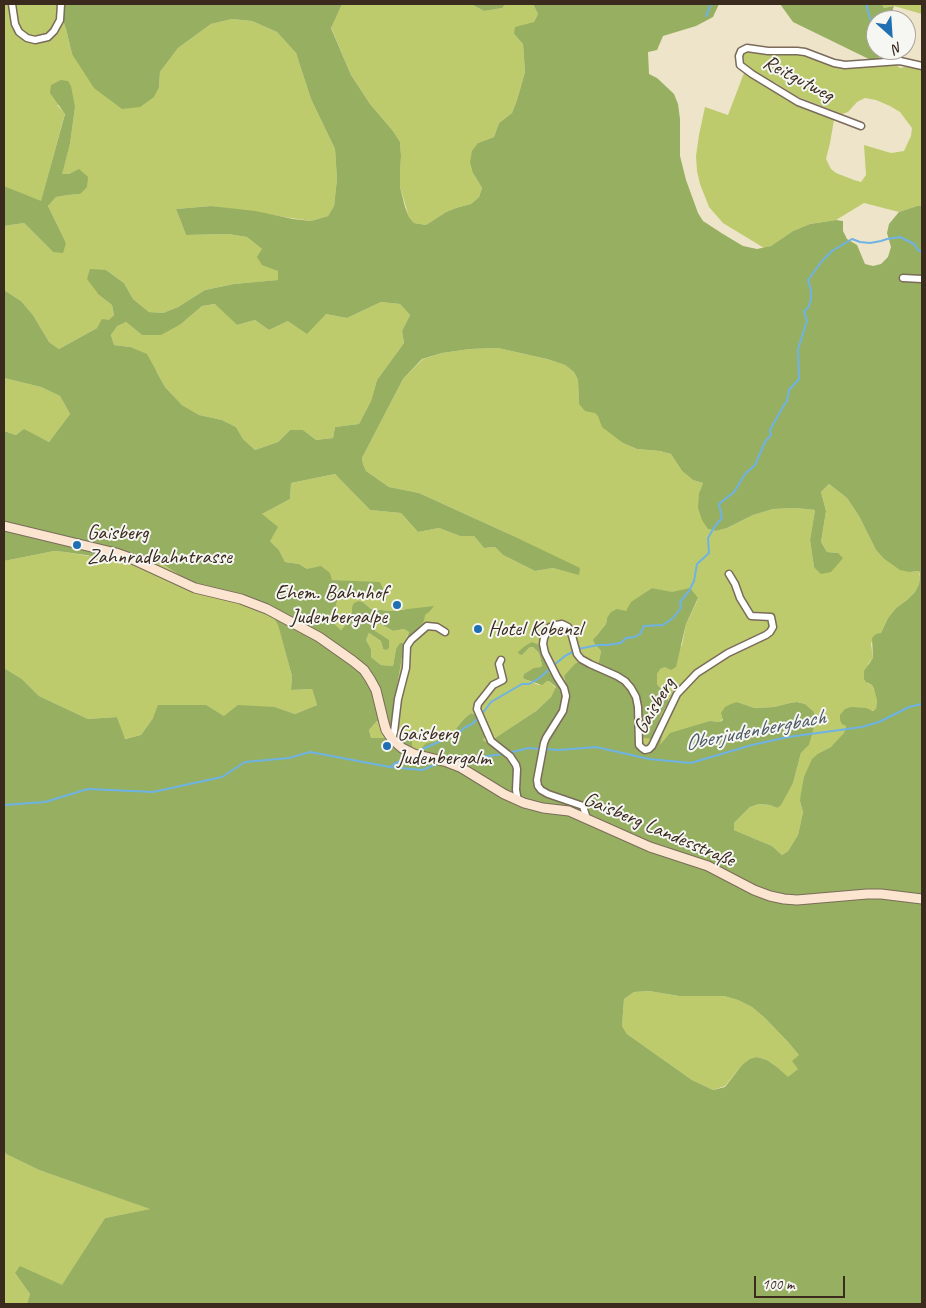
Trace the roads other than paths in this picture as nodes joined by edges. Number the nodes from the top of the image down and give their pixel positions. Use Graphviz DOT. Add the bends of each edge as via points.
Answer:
graph roads {
  1 [pos="12,4"];
  2 [pos="61,4"];
  3 [pos="922,66"];
  4 [pos="861,126"];
  5 [pos="903,278"];
  6 [pos="922,279"];
  7 [pos="4,526"];
  8 [pos="729,574"];
  9 [pos="446,632"];
  10 [pos="501,660"];
  11 [pos="394,740"];
  12 [pos="518,800"];
  13 [pos="587,819"];
  14 [pos="922,899"];
  1 -- 2 [label="street" via="19,32 37,40 51,35 58,27"];
  3 -- 4 [label="street, Reitgutweg" via="900,61 842,64 797,51 741,50 740,65 752,74 798,102"];
  5 -- 6 [label="street"];
  7 -- 11 [label="main road" via="130,558 194,588 267,609 319,638 367,673 376,690 385,727"];
  8 -- 13 [label="street, Gaisberg" via="751,616 771,617 773,627 766,635 697,672 677,694 652,746 646,750 639,745 638,707 631,688 617,676 581,659 568,627 556,624 547,632 543,644 545,653 566,696 564,710 544,743 538,786 548,794 583,806"];
  9 -- 11 [label="street" via="427,626 407,646"];
  10 -- 12 [label="street" via="503,680 494,683 476,709 491,741 516,765"];
  11 -- 12 [label="main road, Gaisberg Landesstraße" via="404,750 460,767"];
  12 -- 13 [label="main road, Gaisberg Landesstraße"];
  13 -- 14 [label="main road, Gaisberg Landesstraße" via="708,866 754,890 784,899 881,894"];
}
